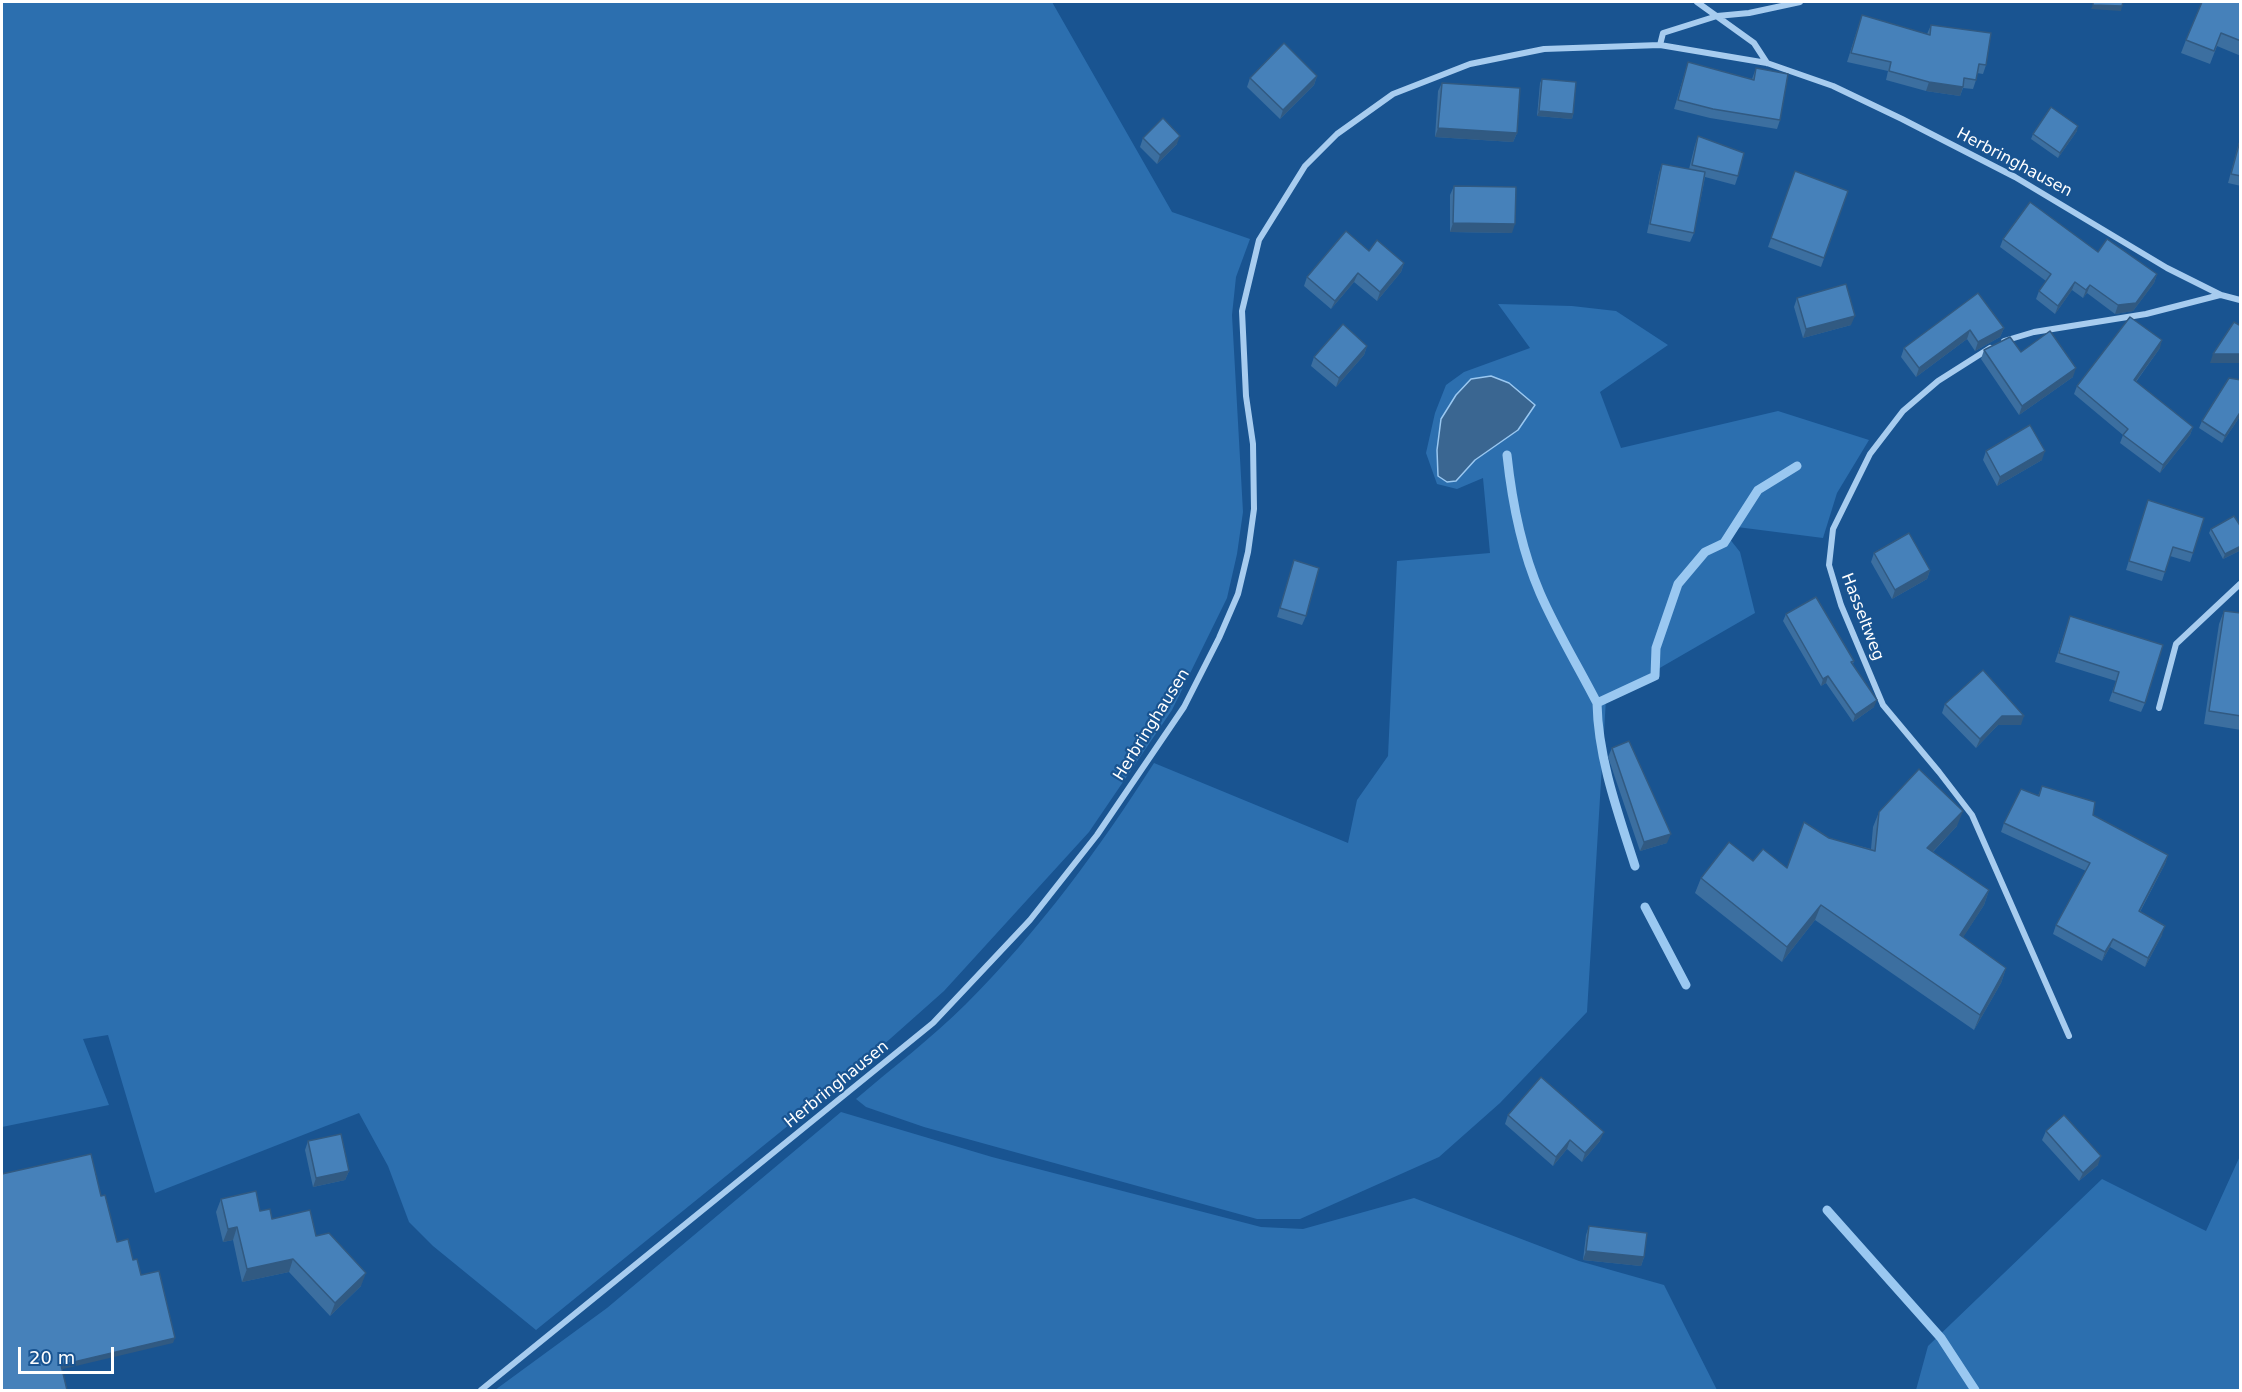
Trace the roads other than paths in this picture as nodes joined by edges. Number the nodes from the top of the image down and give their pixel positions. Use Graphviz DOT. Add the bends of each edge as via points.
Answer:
graph roads {
  1 [pos="1697,2"];
  2 [pos="1800,2"];
  3 [pos="1717,16"];
  4 [pos="1660,45"];
  5 [pos="1767,63"];
  6 [pos="2221,295"];
  7 [pos="2241,300"];
  8 [pos="2241,584"];
  9 [pos="2159,708"];
  10 [pos="2069,1036"];
  11 [pos="481,1390"];
  1 -- 3 [label="street"];
  2 -- 3 [label="street"];
  3 -- 4 [label="street" via="1663,33"];
  3 -- 5 [label="street" via="1754,43"];
  4 -- 5 [label="street, Herbringhausen"];
  4 -- 11 [label="street, Herbringhausen" via="1544,50 1470,64 1393,94 1337,134 1305,166 1259,240 1242,310 1254,509 1238,594 1198,679 1157,746 1070,872 992,963 933,1023"];
  5 -- 6 [label="street, Herbringhausen" via="1833,86 1902,119 2015,177 2167,268"];
  6 -- 7 [label="street, Herbringhausen"];
  6 -- 10 [label="street, Hasseltweg" via="2146,314 2034,332 1982,352 1938,381 1903,411 1870,454 1833,529 1829,565 1840,605 1883,705 1971,815"];
  8 -- 9 [label="street" via="2176,644"];
}
